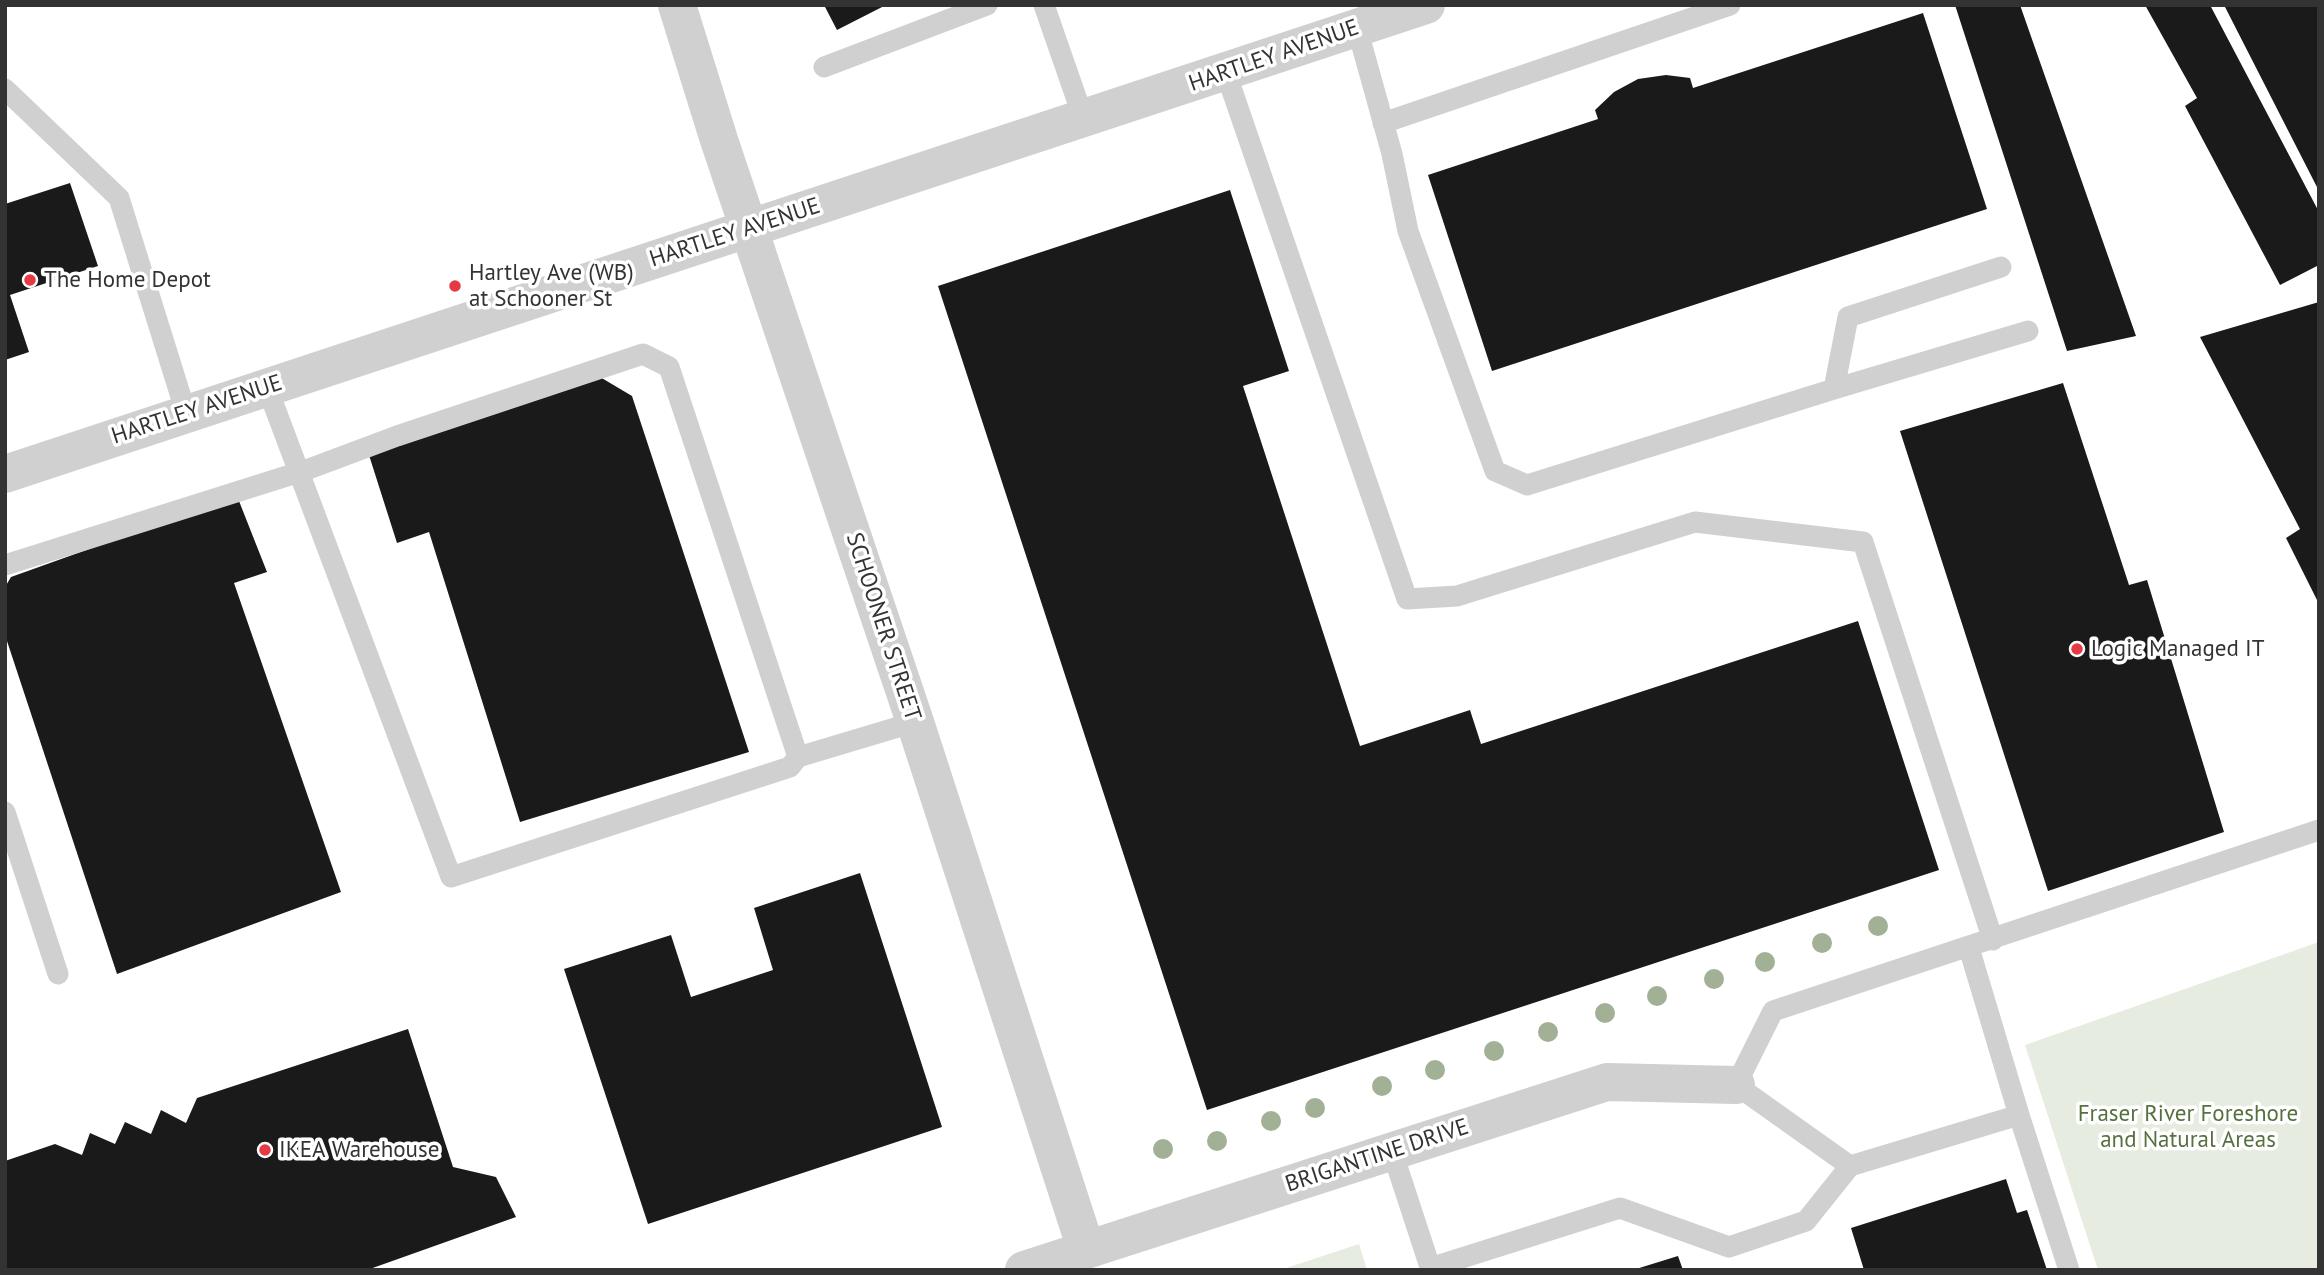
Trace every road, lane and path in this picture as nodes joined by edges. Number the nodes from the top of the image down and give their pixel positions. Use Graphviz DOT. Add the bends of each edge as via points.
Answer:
graph roads {
  1 [pos="677,5"];
  2 [pos="987,5"];
  3 [pos="1044,5"];
  4 [pos="1426,5"];
  5 [pos="1730,5"];
  6 [pos="1357,28"];
  7 [pos="824,67"];
  8 [pos="1226,73"];
  9 [pos="5,89"];
  10 [pos="1084,120"];
  11 [pos="1383,123"];
  12 [pos="751,229"];
  13 [pos="2001,268"];
  14 [pos="2028,331"];
  15 [pos="267,387"];
  16 [pos="1834,389"];
  17 [pos="186,413"];
  18 [pos="296,473"];
  19 [pos="5,474"];
  20 [pos="5,565"];
  21 [pos="915,722"];
  22 [pos="798,757"];
  23 [pos="5,812"];
  24 [pos="2319,830"];
  25 [pos="1993,940"];
  26 [pos="1969,948"];
  27 [pos="58,974"];
  28 [pos="1736,1085"];
  29 [pos="2019,1115"];
  30 [pos="1392,1151"];
  31 [pos="1850,1166"];
  32 [pos="1086,1249"];
  33 [pos="1431,1269"];
  34 [pos="1024,1270"];
  35 [pos="2069,1270"];
  1 -- 12 [label="street, SCHOONER STREET"];
  2 -- 7 [label="lane"];
  3 -- 10 [label="lane"];
  4 -- 6 [label="street, HARTLEY AVENUE"];
  5 -- 11 [label="lane"];
  6 -- 8 [label="street, HARTLEY AVENUE"];
  6 -- 11 [label="lane"];
  8 -- 10 [label="street, HARTLEY AVENUE"];
  8 -- 25 [label="lane" via="1407,599 1457,596 1695,522 1863,542"];
  9 -- 17 [label="lane" via="119,198"];
  10 -- 12 [label="street, HARTLEY AVENUE"];
  11 -- 16 [label="lane" via="1408,230 1494,471 1527,485"];
  12 -- 15 [label="street, HARTLEY AVENUE"];
  12 -- 21 [label="street, SCHOONER STREET"];
  13 -- 16 [label="lane" via="1848,317"];
  14 -- 16 [label="lane"];
  15 -- 17 [label="street, HARTLEY AVENUE"];
  15 -- 18 [label="lane"];
  17 -- 19 [label="street, HARTLEY AVENUE"];
  18 -- 20 [label="lane"];
  18 -- 22 [label="lane" via="451,877 790,767"];
  18 -- 22 [label="lane" via="643,354 669,367"];
  21 -- 22 [label="lane"];
  21 -- 32 [label="street, SCHOONER STREET"];
  23 -- 27 [label="lane"];
  24 -- 25 [label="lane"];
  25 -- 26 [label="lane"];
  26 -- 28 [label="lane" via="1773,1011"];
  26 -- 29 [label="lane"];
  28 -- 30 [label="street, BRIGANTINE DRIVE" via="1607,1082"];
  28 -- 31 [label="lane"];
  29 -- 31 [label="lane"];
  29 -- 35 [label="lane"];
  30 -- 32 [label="street, BRIGANTINE DRIVE"];
  30 -- 33 [label="lane"];
  31 -- 33 [label="lane" via="1806,1221 1729,1247 1620,1208"];
  32 -- 34 [label="street, BRIGANTINE DRIVE"];
}
